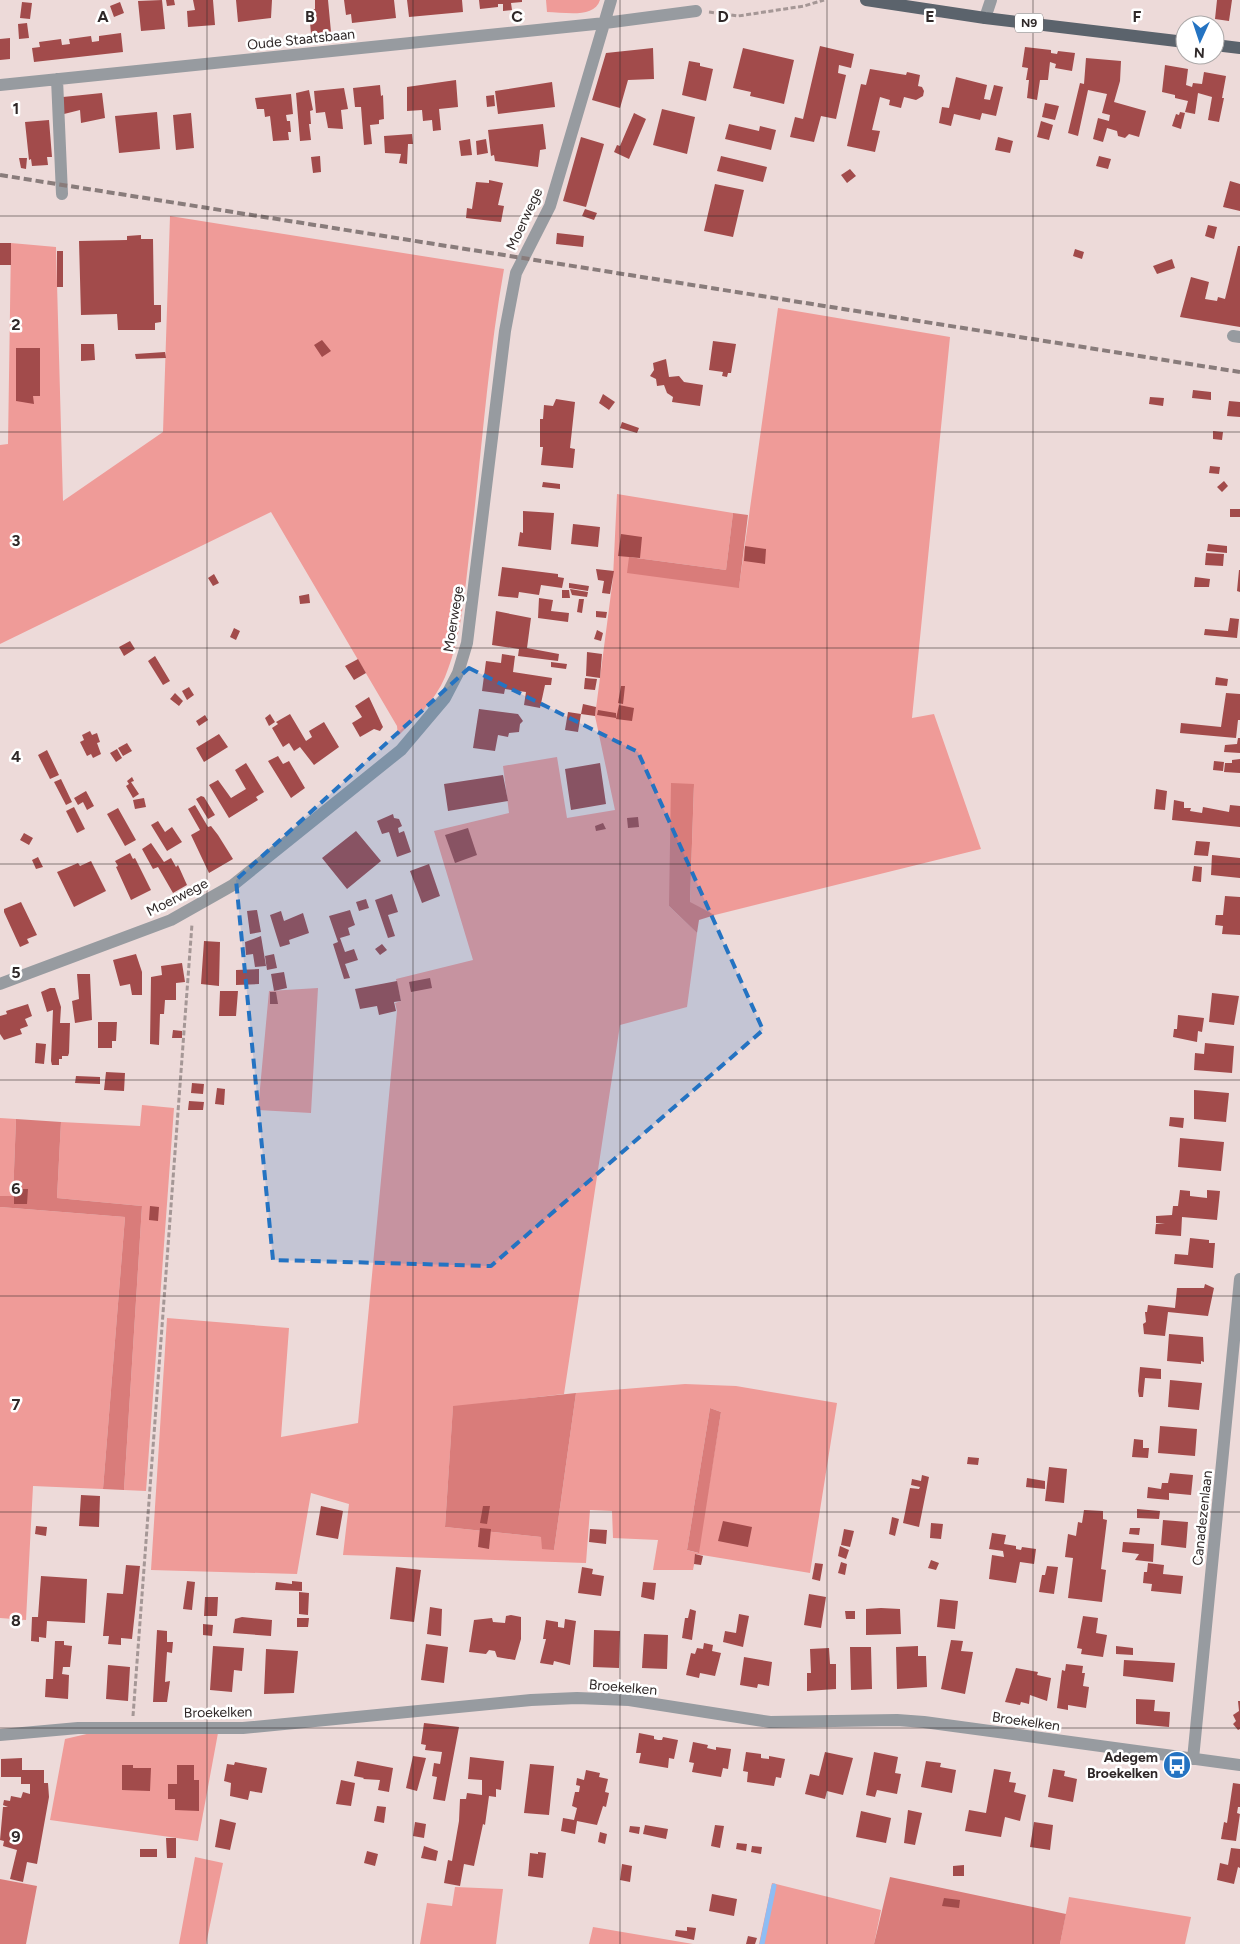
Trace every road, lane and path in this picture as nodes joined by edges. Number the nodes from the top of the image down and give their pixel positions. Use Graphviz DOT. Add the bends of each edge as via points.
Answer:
graph roads {
  1 [pos="611,0"];
  2 [pos="824,0"];
  3 [pos="866,0"];
  4 [pos="991,0"];
  5 [pos="696,11"];
  6 [pos="985,18"];
  7 [pos="605,23"];
  8 [pos="1175,41"];
  9 [pos="1225,46"];
  10 [pos="1240,48"];
  11 [pos="57,79"];
  12 [pos="0,85"];
  13 [pos="62,194"];
  14 [pos="194,908"];
  15 [pos="0,984"];
  16 [pos="1240,1279"];
  17 [pos="133,1726"];
  18 [pos="0,1735"];
  19 [pos="1193,1759"];
  20 [pos="1240,1765"];
  1 -- 7 [label="street"];
  2 -- 5 [label="path" via="738,16"];
  3 -- 6 [label="main road, N9"];
  4 -- 6 [label="street"];
  5 -- 7 [label="street, Oude Staatsbaan"];
  6 -- 8 [label="main road, N9"];
  7 -- 11 [label="street, Oude Staatsbaan"];
  7 -- 14 [label="street, Moerwege" via="550,206 526,249 513,284 467,643 458,672 445,698 401,750 233,885"];
  9 -- 10 [label="main road"];
  11 -- 12 [label="street, Oude Staatsbaan"];
  11 -- 13 [label="street"];
  14 -- 15 [label="street, Moerwege" via="73,959"];
  14 -- 17 [label="path"];
  16 -- 19 [label="street, Canadezenlaan"];
  17 -- 18 [label="street, Broekelken"];
  17 -- 19 [label="street, Broekelken" via="243,1728 577,1698 629,1700 770,1722 924,1722"];
  19 -- 20 [label="street, Broekelken"];
}
